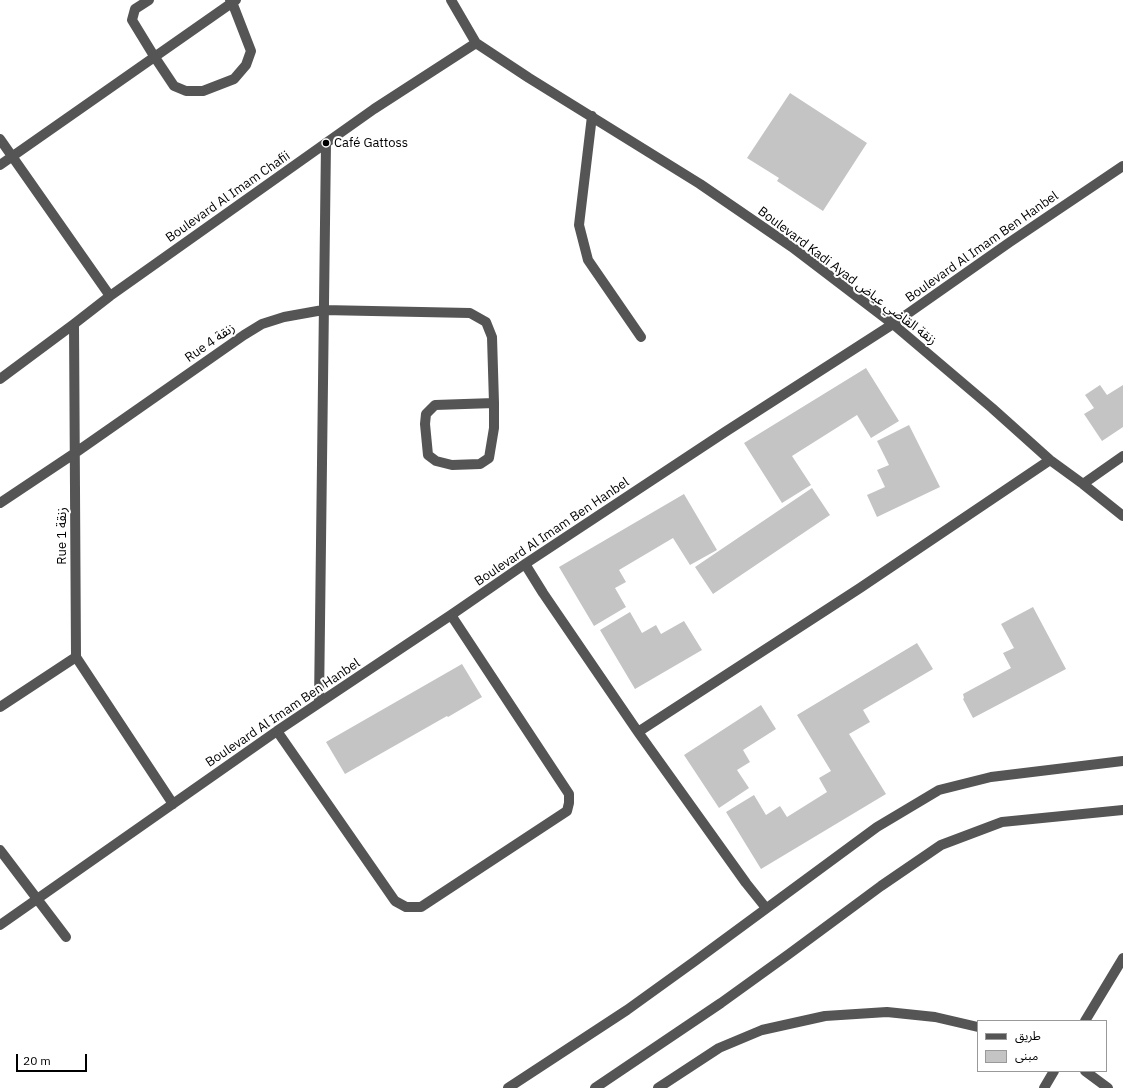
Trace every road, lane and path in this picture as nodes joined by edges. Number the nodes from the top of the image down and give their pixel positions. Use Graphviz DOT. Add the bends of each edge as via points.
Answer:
graph roads {
  1 [pos="149,0"];
  2 [pos="451,0"];
  3 [pos="233,1"];
  4 [pos="476,43"];
  5 [pos="154,56"];
  6 [pos="592,116"];
  7 [pos="0,139"];
  8 [pos="326,143"];
  9 [pos="12,156"];
  10 [pos="0,165"];
  11 [pos="1123,166"];
  12 [pos="110,296"];
  13 [pos="324,310"];
  14 [pos="74,324"];
  15 [pos="893,324"];
  16 [pos="641,337"];
  17 [pos="0,379"];
  18 [pos="494,402"];
  19 [pos="74,453"];
  20 [pos="1123,456"];
  21 [pos="1050,460"];
  22 [pos="1083,484"];
  23 [pos="0,503"];
  24 [pos="1123,516"];
  25 [pos="525,564"];
  26 [pos="451,615"];
  27 [pos="76,657"];
  28 [pos="319,703"];
  29 [pos="0,708"];
  30 [pos="277,731"];
  31 [pos="638,732"];
  32 [pos="1123,761"];
  33 [pos="173,804"];
  34 [pos="1123,810"];
  35 [pos="0,850"];
  36 [pos="37,900"];
  37 [pos="766,908"];
  38 [pos="0,925"];
  39 [pos="66,937"];
  40 [pos="1123,958"];
  41 [pos="1086,1020"];
  42 [pos="977,1027"];
  43 [pos="1053,1072"];
  44 [pos="1086,1072"];
  45 [pos="508,1088"];
  46 [pos="595,1088"];
  47 [pos="658,1088"];
  48 [pos="1044,1088"];
  49 [pos="1108,1088"];
  1 -- 5 [label="street" via="134,9 132,20"];
  2 -- 4 [label="street"];
  3 -- 5 [label="street"];
  3 -- 5 [label="street" via="251,51 246,65 234,79 203,91 186,91 174,86"];
  4 -- 6 [label="street, Boulevard Kadi Ayad زنقة القاضي عياض"];
  4 -- 8 [label="street, Boulevard Al Imam Chafii"];
  5 -- 9 [label="street"];
  6 -- 15 [label="street, Boulevard Kadi Ayad زنقة القاضي عياض" via="700,184 779,238"];
  6 -- 16 [label="street" via="579,225 588,260"];
  7 -- 9 [label="street"];
  8 -- 12 [label="street, Boulevard Al Imam Chafii"];
  8 -- 13 [label="street"];
  9 -- 10 [label="street"];
  9 -- 12 [label="street"];
  11 -- 15 [label="street, Boulevard Al Imam Ben Hanbel"];
  12 -- 14 [label="street, Boulevard Al Imam Chafii"];
  13 -- 18 [label="street, Rue 4 زنقة" via="470,313 486,322 492,337"];
  13 -- 19 [label="street, Rue 4 زنقة" via="262,324"];
  13 -- 28 [label="street"];
  14 -- 17 [label="street, Boulevard Al Imam Chafii"];
  14 -- 19 [label="street, Rue 1 زنقة"];
  15 -- 21 [label="street, Boulevard Kadi Ayad زنقة القاضي عياض"];
  15 -- 25 [label="street, Boulevard Al Imam Ben Hanbel"];
  18 -- 18 [label="street" via="435,405 426,414 428,455 436,461 452,465 480,464 489,458 494,428"];
  19 -- 23 [label="street, Rue 4 زنقة"];
  19 -- 27 [label="street, Rue 1 زنقة"];
  20 -- 22 [label="street"];
  21 -- 22 [label="street, Boulevard Kadi Ayad زنقة القاضي عياض"];
  21 -- 31 [label="street" via="860,588"];
  22 -- 24 [label="street, Boulevard Kadi Ayad زنقة القاضي عياض"];
  25 -- 26 [label="street, Boulevard Al Imam Ben Hanbel"];
  25 -- 31 [label="street"];
  26 -- 28 [label="street, Boulevard Al Imam Ben Hanbel"];
  26 -- 30 [label="street" via="569,794 567,811 421,907 406,906 395,901"];
  27 -- 29 [label="street"];
  27 -- 33 [label="street"];
  28 -- 30 [label="street, Boulevard Al Imam Ben Hanbel"];
  30 -- 33 [label="street, Boulevard Al Imam Ben Hanbel"];
  31 -- 37 [label="street"];
  32 -- 37 [label="street" via="991,777 939,790 877,826"];
  33 -- 36 [label="street, Boulevard Al Imam Ben Hanbel"];
  34 -- 46 [label="street" via="1002,822 941,845 721,1003"];
  35 -- 36 [label="street"];
  36 -- 38 [label="street, Boulevard Al Imam Ben Hanbel"];
  36 -- 39 [label="street"];
  37 -- 45 [label="street" via="627,1010"];
  40 -- 41 [label="street"];
  42 -- 47 [label="street" via="935,1017 887,1012 825,1016 762,1030 719,1048"];
  43 -- 48 [label="street"];
  44 -- 49 [label="street"];
}
